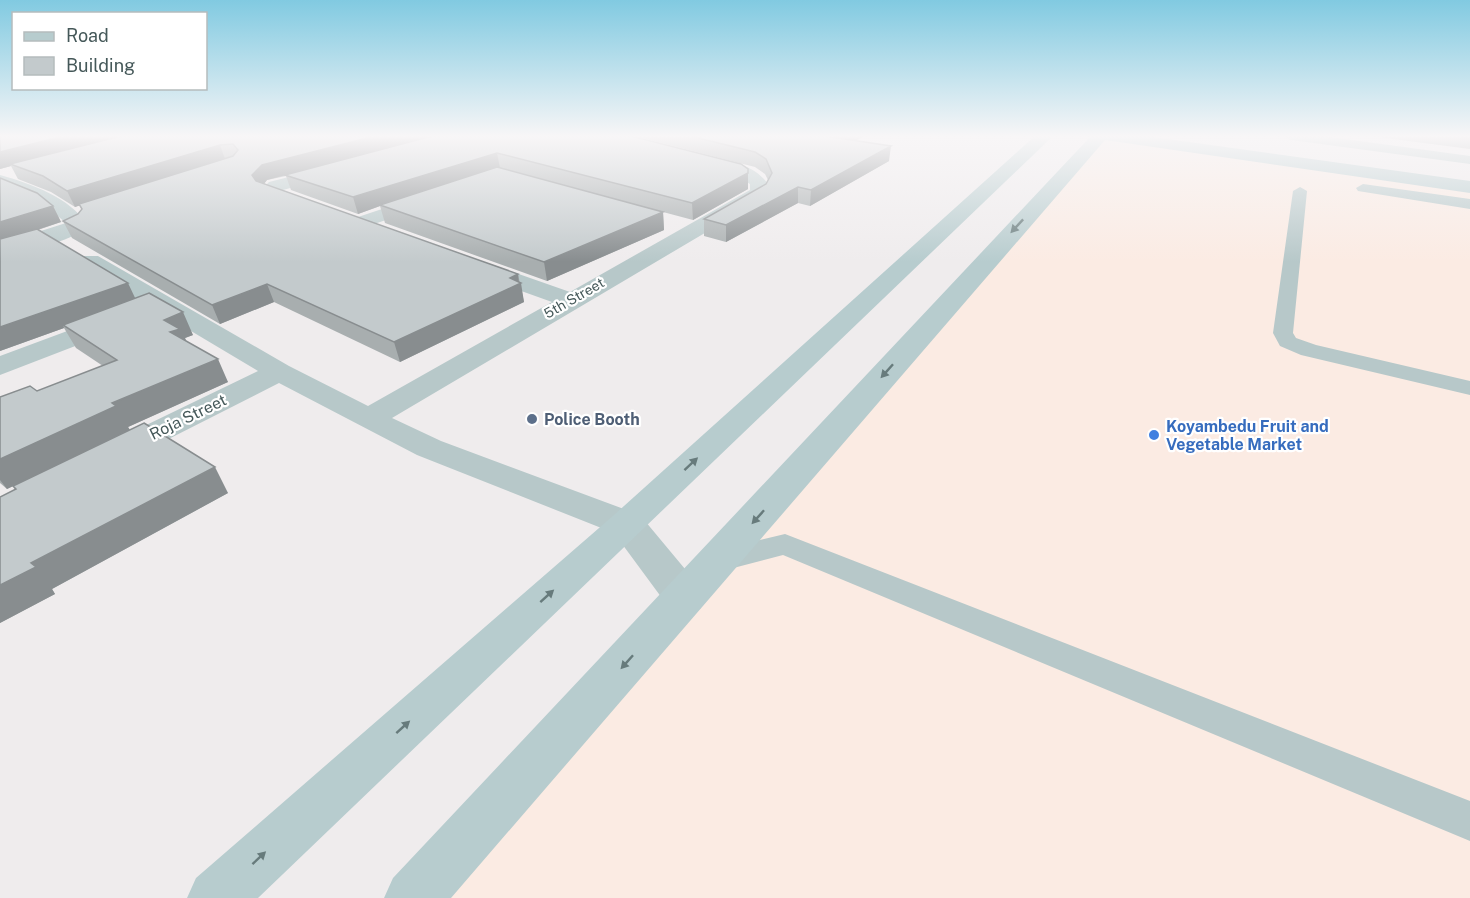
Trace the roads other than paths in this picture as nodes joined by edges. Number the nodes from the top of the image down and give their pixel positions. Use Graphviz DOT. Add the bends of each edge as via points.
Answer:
graph roads {
  1 [pos="307,178"];
  2 [pos="755,178"];
  3 [pos="1000,178"];
  4 [pos="1061,178"];
  5 [pos="1400,178"];
  6 [pos="0,179"];
  7 [pos="1363,188"];
  8 [pos="1470,188"];
  9 [pos="1300,191"];
  10 [pos="444,194"];
  11 [pos="1470,204"];
  12 [pos="96,208"];
  13 [pos="73,216"];
  14 [pos="356,224"];
  15 [pos="390,236"];
  16 [pos="50,237"];
  17 [pos="0,251"];
  18 [pos="458,260"];
  19 [pos="570,300"];
  20 [pos="161,303"];
  21 [pos="0,366"];
  22 [pos="279,372"];
  23 [pos="1470,388"];
  24 [pos="368,419"];
  25 [pos="97,462"];
  26 [pos="627,524"];
  27 [pos="718,561"];
  28 [pos="685,598"];
  29 [pos="1470,821"];
  30 [pos="216,898"];
  31 [pos="413,898"];
  1 -- 14 [label="street" via="269,191"];
  2 -- 19 [label="street, 5th Street" via="761,187 757,194 682,226"];
  26 -- 3 [label="street, one-way"];
  4 -- 27 [label="street, one-way"];
  5 -- 8 [label="street"];
  6 -- 13 [label="street"];
  7 -- 11 [label="lane"];
  9 -- 23 [label="lane" via="1283,333 1287,342"];
  10 -- 14 [label="street"];
  12 -- 13 [label="street"];
  13 -- 16 [label="street" via="78,225"];
  14 -- 15 [label="street"];
  16 -- 17 [label="street"];
  16 -- 20 [label="street"];
  18 -- 19 [label="street"];
  19 -- 24 [label="street, 5th Street"];
  20 -- 21 [label="street"];
  20 -- 22 [label="street"];
  22 -- 24 [label="street"];
  22 -- 25 [label="street, Roja Street"];
  24 -- 26 [label="street" via="429,448"];
  26 -- 28 [label="street"];
  30 -- 26 [label="street, one-way"];
  27 -- 28 [label="street"];
  27 -- 29 [label="lane" via="785,544"];
  28 -- 31 [label="street, one-way"];
}
